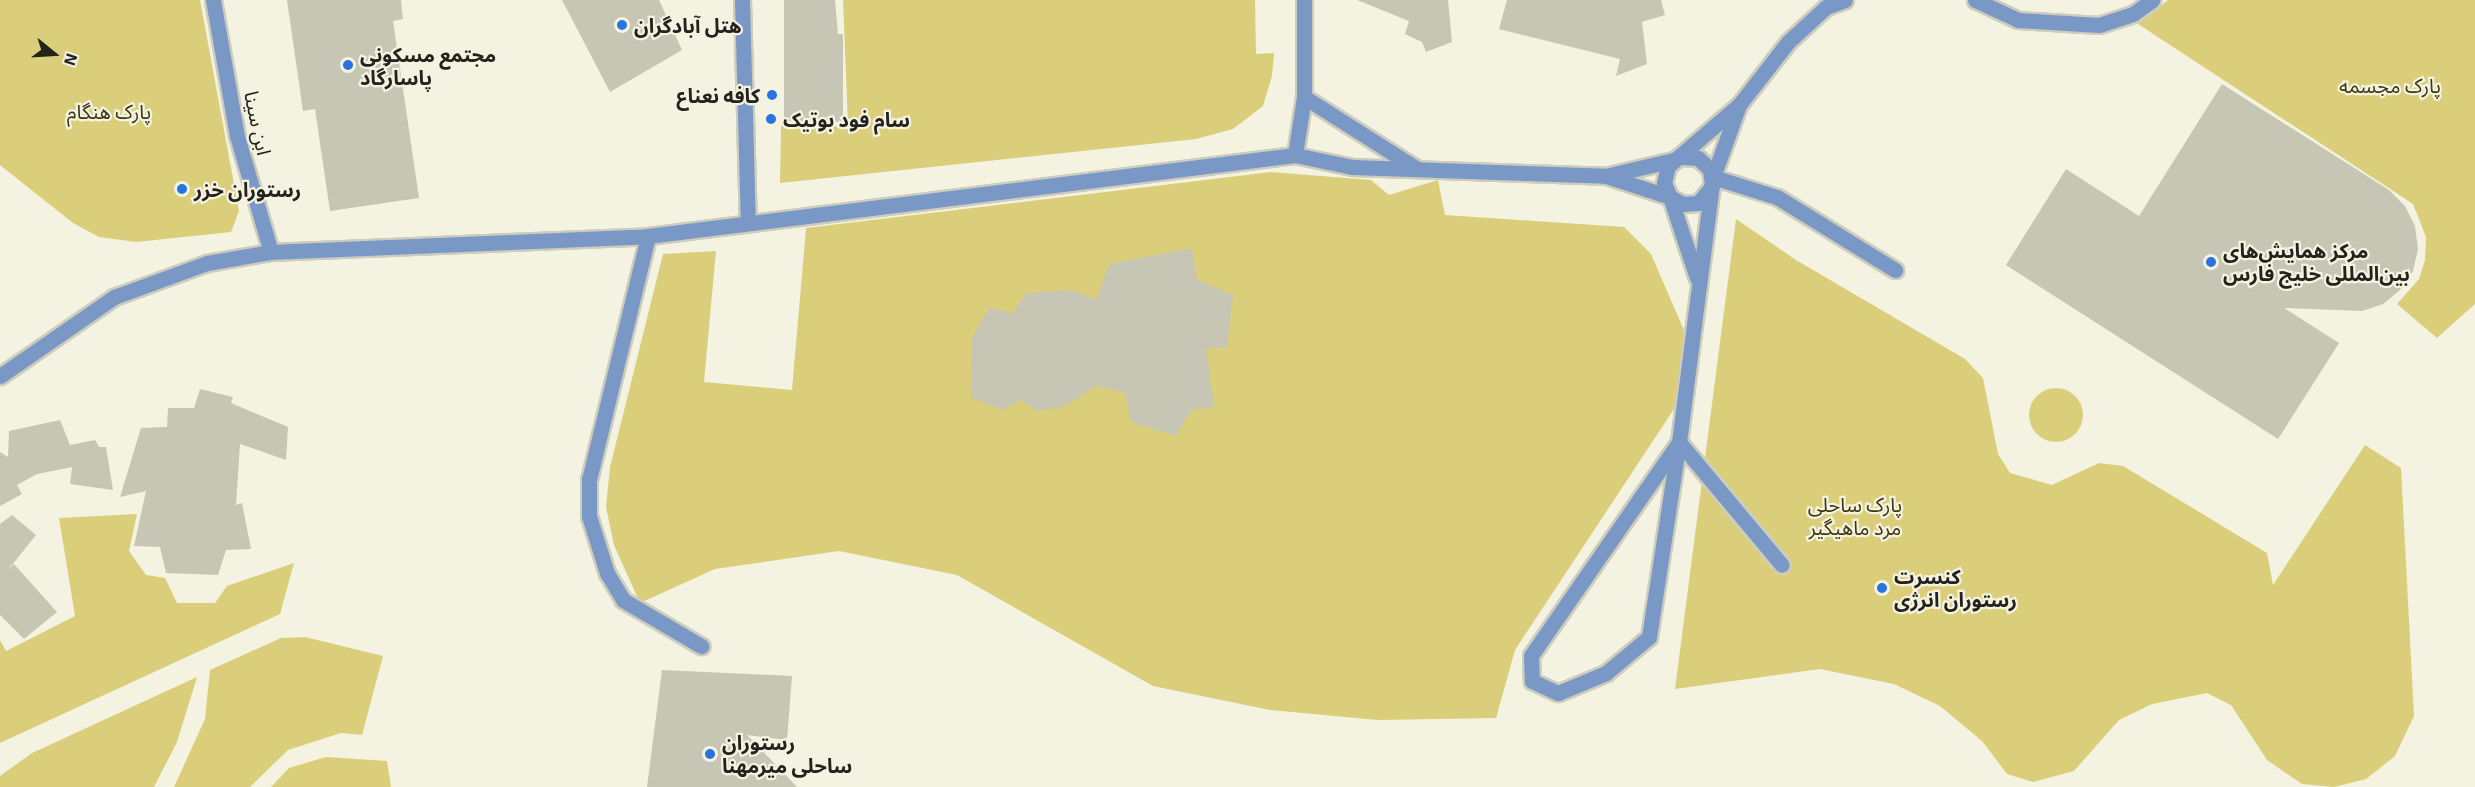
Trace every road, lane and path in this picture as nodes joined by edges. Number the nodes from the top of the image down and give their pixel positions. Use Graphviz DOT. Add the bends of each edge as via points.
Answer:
graph roads {
  1 [pos="213,0"];
  2 [pos="742,0"];
  3 [pos="1304,0"];
  4 [pos="1845,0"];
  5 [pos="1975,0"];
  6 [pos="2152,0"];
  7 [pos="1304,97"];
  8 [pos="1739,105"];
  9 [pos="1294,155"];
  10 [pos="1678,159"];
  11 [pos="1419,170"];
  12 [pos="1605,176"];
  13 [pos="1712,182"];
  14 [pos="1670,197"];
  15 [pos="748,222"];
  16 [pos="648,236"];
  17 [pos="271,252"];
  18 [pos="1894,270"];
  19 [pos="1698,281"];
  20 [pos="0,376"];
  21 [pos="1679,442"];
  22 [pos="1782,566"];
  23 [pos="700,646"];
  1 -- 17 [label="street, ابن سینا" via="237,136"];
  2 -- 15 [label="street"];
  3 -- 7 [label="street"];
  4 -- 8 [label="street" via="1826,7 1788,42"];
  5 -- 6 [label="street" via="2018,20 2099,25 2133,14"];
  7 -- 9 [label="street"];
  7 -- 11 [label="street"];
  8 -- 10 [label="street"];
  8 -- 13 [label="street"];
  9 -- 11 [label="street" via="1352,167"];
  9 -- 15 [label="street"];
  10 -- 12 [label="street"];
  10 -- 13 [label="street" via="1698,158"];
  10 -- 14 [label="street" via="1665,174"];
  11 -- 12 [label="street"];
  12 -- 14 [label="street"];
  13 -- 14 [label="street" via="1705,199 1690,205"];
  13 -- 18 [label="street" via="1777,197"];
  13 -- 19 [label="street"];
  14 -- 19 [label="street"];
  15 -- 16 [label="street"];
  16 -- 17 [label="street"];
  16 -- 23 [label="street" via="589,478 589,516 607,573 623,600"];
  17 -- 20 [label="street" via="207,263 114,297"];
  19 -- 21 [label="street"];
  21 -- 21 [label="street" via="1531,656 1532,681 1558,693 1606,673 1649,637"];
  21 -- 22 [label="street"];
}
